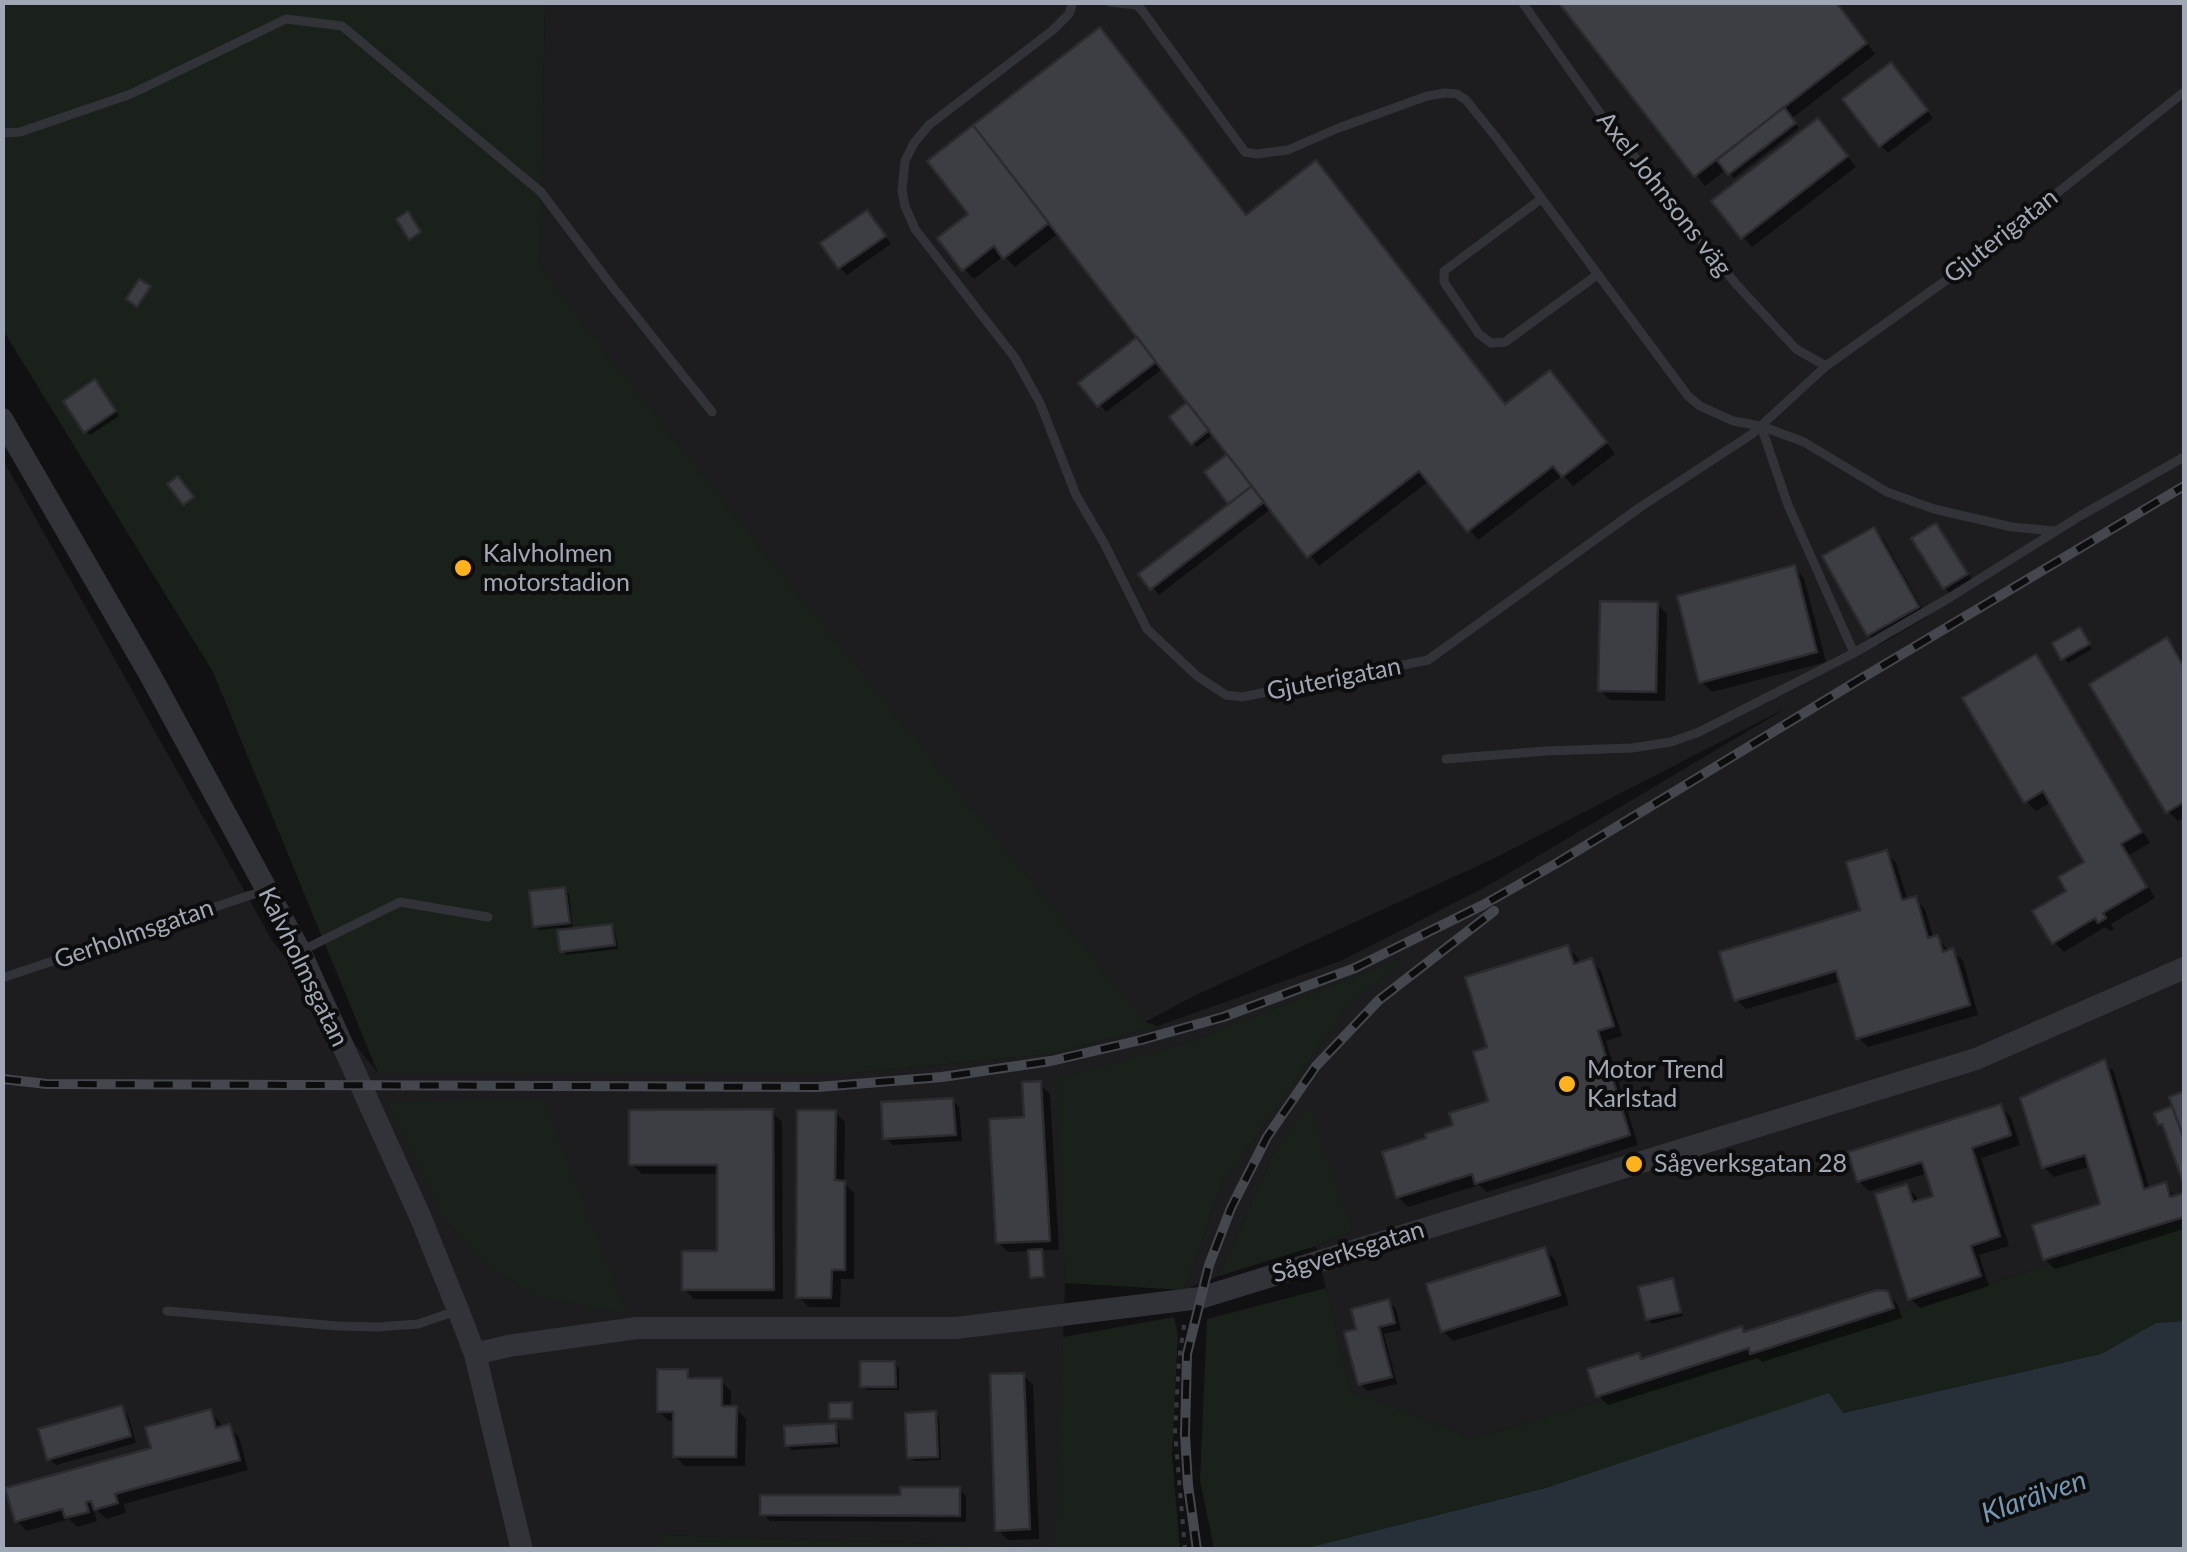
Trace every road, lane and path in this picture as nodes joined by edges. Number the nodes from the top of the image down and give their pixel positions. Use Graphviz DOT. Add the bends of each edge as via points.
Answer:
graph roads {
  1 [pos="1073,2"];
  2 [pos="1110,2"];
  3 [pos="1522,2"];
  4 [pos="2184,92"];
  5 [pos="2,133"];
  6 [pos="1541,198"];
  7 [pos="1597,275"];
  8 [pos="1826,366"];
  9 [pos="712,412"];
  10 [pos="2,419"];
  11 [pos="1761,426"];
  12 [pos="2184,457"];
  13 [pos="2055,532"];
  14 [pos="1854,653"];
  15 [pos="1446,759"];
  16 [pos="266,890"];
  17 [pos="488,917"];
  18 [pos="300,952"];
  19 [pos="2184,968"];
  20 [pos="2,978"];
  21 [pos="1188,1300"];
  22 [pos="458,1310"];
  23 [pos="167,1312"];
  24 [pos="475,1354"];
  25 [pos="522,1550"];
  26 [pos="1184,1550"];
  1 -- 11 [label="lane, Gjuterigatan" via="1053,30 914,143 905,161 905,206 915,229 1015,358 1076,495 1147,628 1226,695 1428,660"];
  2 -- 6 [label="lane" via="1141,10 1245,152 1288,150 1427,96 1457,94"];
  3 -- 8 [label="lane, Axel Johnsons väg" via="1605,120 1736,284 1796,348"];
  4 -- 8 [label="lane, Gjuterigatan" via="1960,270"];
  5 -- 9 [label="lane" via="130,94 286,19 342,26 541,192"];
  6 -- 7 [label="lane"];
  6 -- 7 [label="lane" via="1444,271 1444,282 1479,334 1505,342"];
  7 -- 11 [label="lane" via="1688,396 1733,421"];
  8 -- 11 [label="lane, Gjuterigatan"];
  10 -- 16 [label="street, Kalvholmsgatan"];
  11 -- 13 [label="lane" via="1804,442 1887,492 1934,509"];
  11 -- 14 [label="lane"];
  12 -- 13 [label="lane"];
  13 -- 14 [label="lane"];
  14 -- 15 [label="lane" via="1670,742"];
  16 -- 18 [label="street, Kalvholmsgatan"];
  16 -- 20 [label="lane, Gerholmsgatan"];
  17 -- 18 [label="lane" via="400,902"];
  18 -- 22 [label="street, Kalvholmsgatan"];
  19 -- 21 [label="street, Sågverksgatan" via="1976,1060"];
  21 -- 24 [label="street, Sågverksgatan" via="956,1328 637,1328"];
  21 -- 26 [label="path" via="1174,1431"];
  22 -- 23 [label="lane" via="418,1324 376,1327"];
  22 -- 24 [label="street, Kalvholmsgatan"];
  24 -- 25 [label="street, Kalvholmsgatan"];
}
